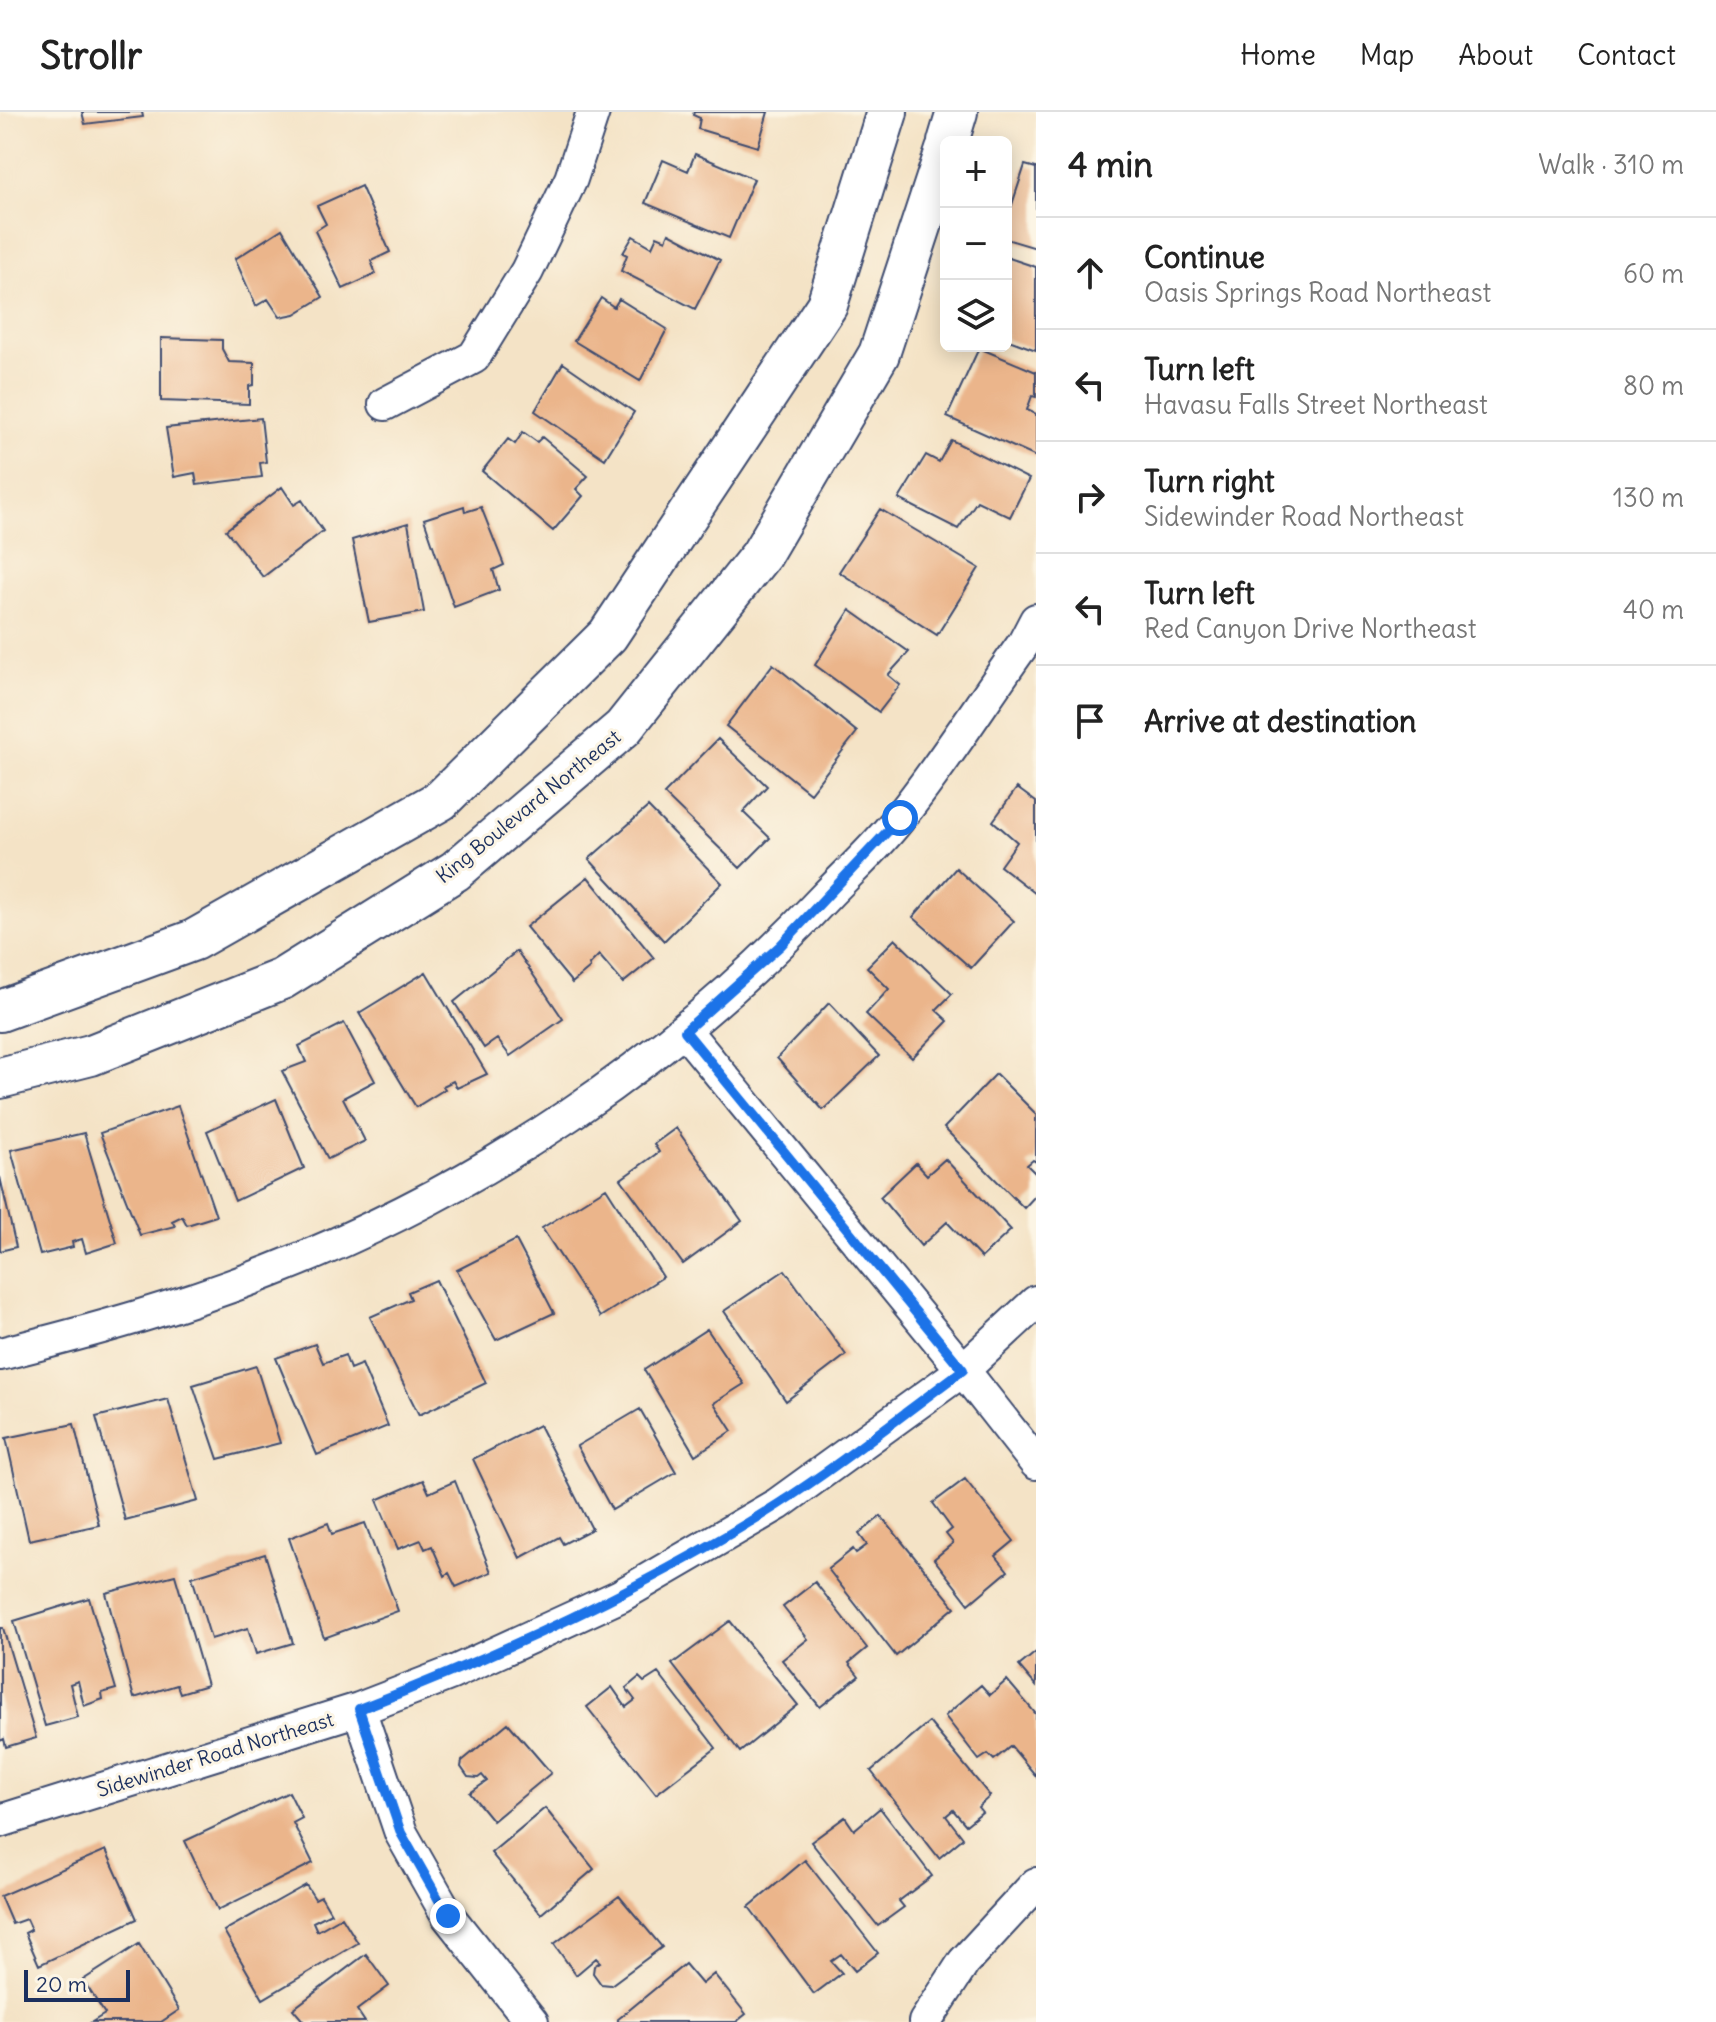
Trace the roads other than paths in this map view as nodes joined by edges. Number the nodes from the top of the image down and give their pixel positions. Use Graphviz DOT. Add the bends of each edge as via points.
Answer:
graph roads {
  1 [pos="593,112"];
  2 [pos="887,112"];
  3 [pos="957,112"];
  4 [pos="950,136"];
  5 [pos="940,168"];
  6 [pos="385,404"];
  7 [pos="1036,620"];
  8 [pos="0,1011"];
  9 [pos="685,1031"];
  10 [pos="0,1078"];
  11 [pos="1036,1302"];
  12 [pos="0,1354"];
  13 [pos="963,1370"];
  14 [pos="1036,1463"];
  15 [pos="359,1709"];
  16 [pos="0,1821"];
  17 [pos="1036,1884"];
  18 [pos="532,2022"];
  19 [pos="925,2022"];
  1 -- 6 [label="street" via="571,179 527,271 474,357"];
  2 -- 8 [label="street" via="827,305 608,635 441,800 194,940"];
  3 -- 4 [label="street"];
  5 -- 10 [label="street, King Boulevard Northeast" via="879,354 761,555 623,728 455,871 282,979 91,1055"];
  7 -- 9 [label="street" via="900,818 780,946"];
  9 -- 12 [label="street" via="568,1117 423,1203 271,1271 125,1322"];
  9 -- 13 [label="street"];
  11 -- 13 [label="street, Sidewinder Road Northeast"];
  13 -- 14 [label="street"];
  13 -- 15 [label="street, Sidewinder Road Northeast" via="778,1504 620,1596"];
  15 -- 16 [label="street, Sidewinder Road Northeast"];
  15 -- 18 [label="street" via="401,1833 448,1916"];
  17 -- 19 [label="street" via="964,1962"];
}
